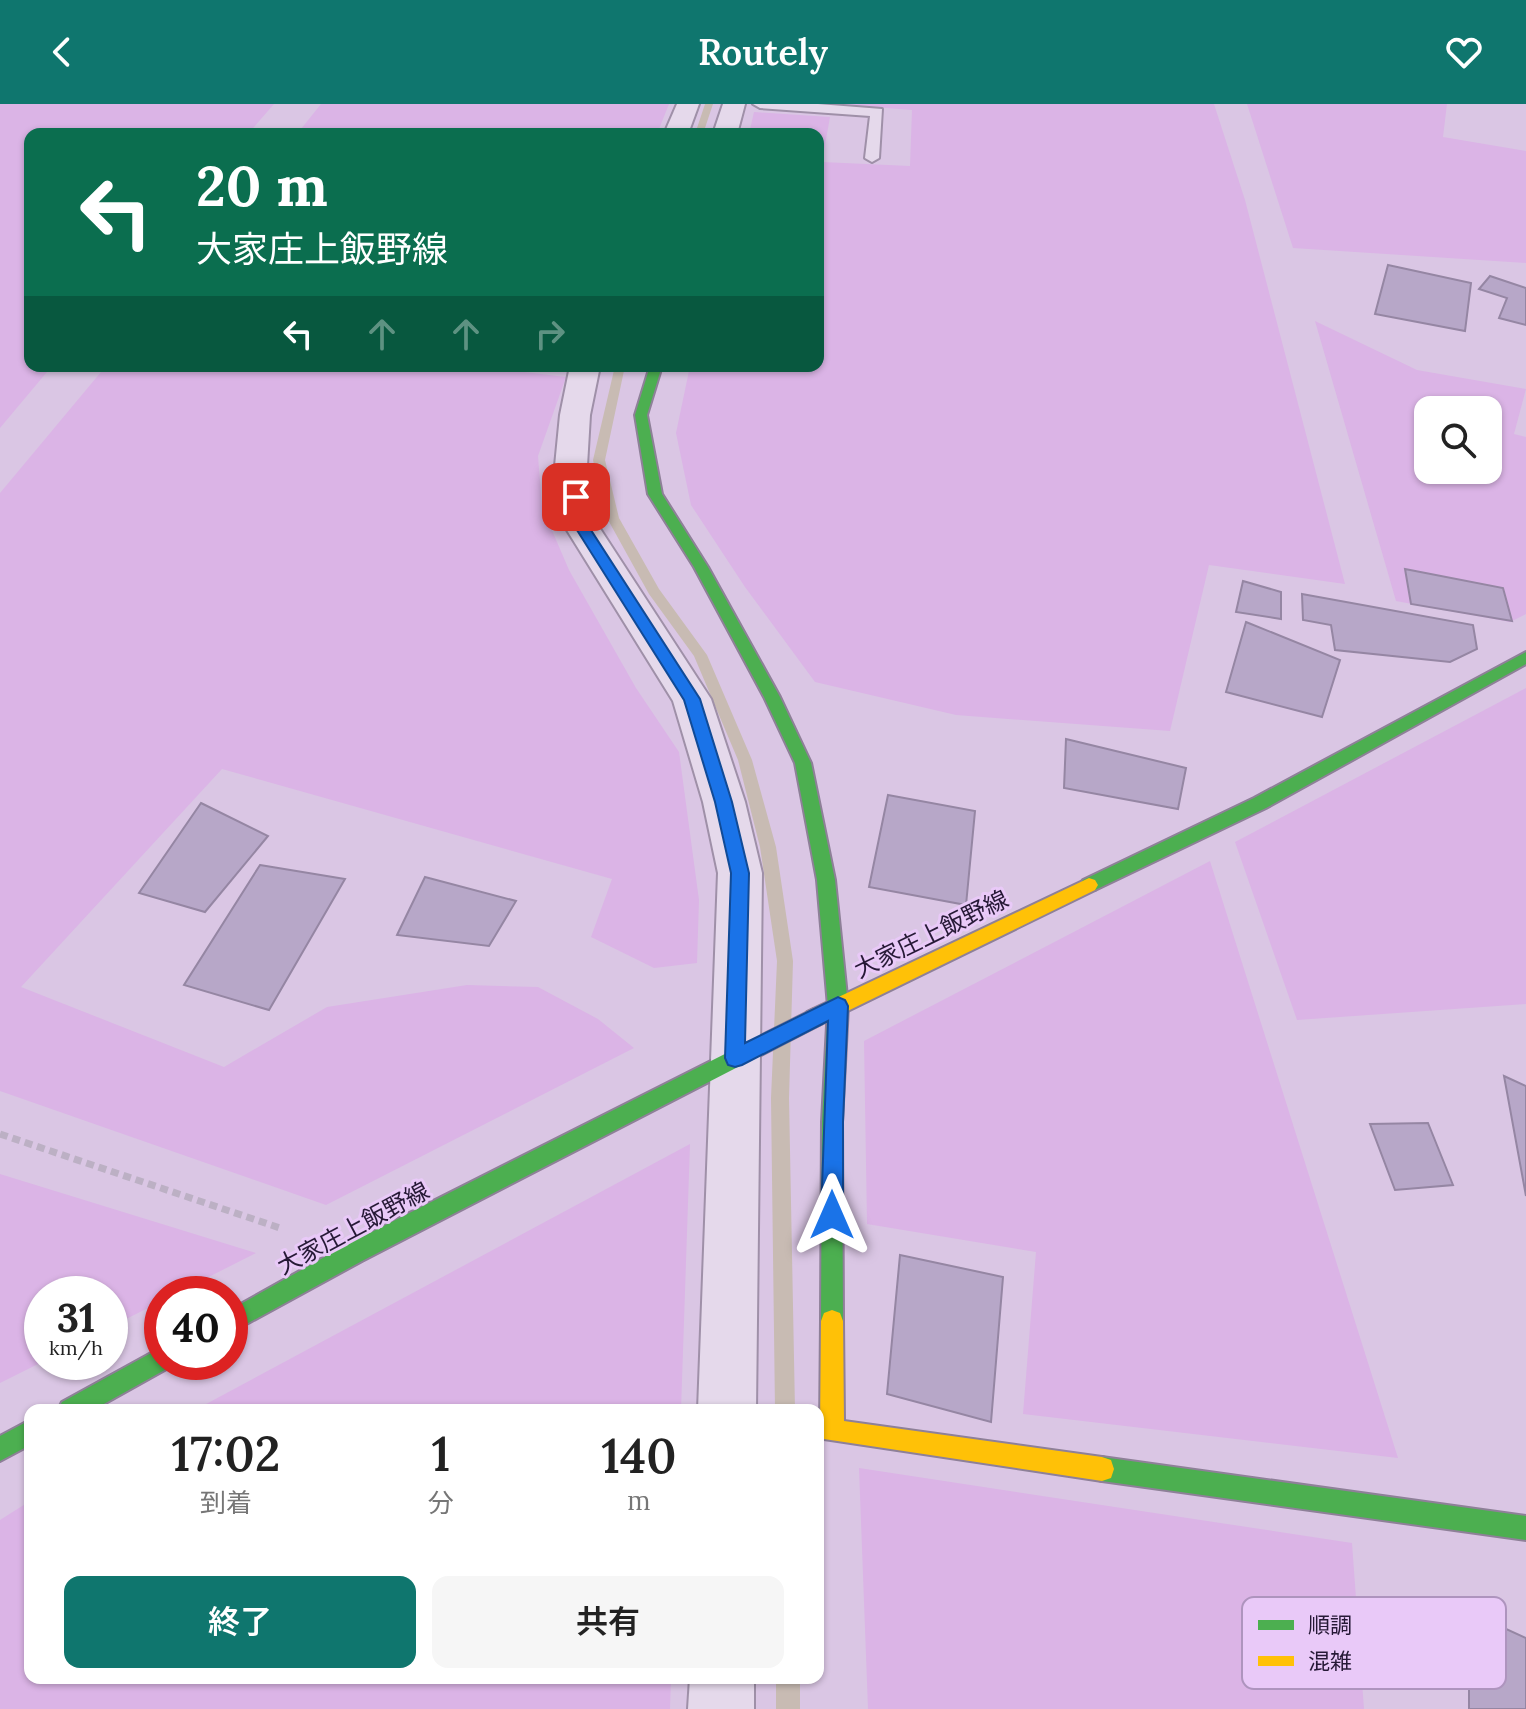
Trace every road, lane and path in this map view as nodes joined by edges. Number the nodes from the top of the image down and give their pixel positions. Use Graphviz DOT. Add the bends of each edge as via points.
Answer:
graph roads {
  1 [pos="688,104"];
  2 [pos="734,104"];
  3 [pos="760,104"];
  4 [pos="678,128"];
  5 [pos="727,128"];
  6 [pos="872,158"];
  7 [pos="584,372"];
  8 [pos="654,372"];
  9 [pos="1526,657"];
  10 [pos="838,1006"];
  11 [pos="747,1052"];
  12 [pos="0,1134"];
  13 [pos="354,1253"];
  14 [pos="248,1312"];
  15 [pos="144,1369"];
  16 [pos="81,1404"];
  17 [pos="727,1404"];
  18 [pos="825,1430"];
  19 [pos="24,1435"];
  20 [pos="0,1449"];
  21 [pos="1526,1528"];
  22 [pos="722,1684"];
  23 [pos="721,1709"];
  1 -- 4 [label="street"];
  2 -- 5 [label="street"];
  3 -- 6 [label="lane" via="877,112"];
  7 -- 11 [label="street" via="571,466 582,527 692,699 740,873"];
  8 -- 10 [label="street" via="641,415 655,494 701,567 803,763 826,880"];
  9 -- 10 [label="street, 大家庄上飯野線" via="1260,803"];
  10 -- 11 [label="street, 大家庄上飯野線"];
  10 -- 18 [label="street"];
  11 -- 13 [label="street, 大家庄上飯野線"];
  11 -- 17 [label="street"];
  12 -- 13 [label="path"];
  13 -- 14 [label="street, 大家庄上飯野線"];
  15 -- 16 [label="street"];
  18 -- 21 [label="street"];
  19 -- 20 [label="street"];
  22 -- 23 [label="street"];
}
